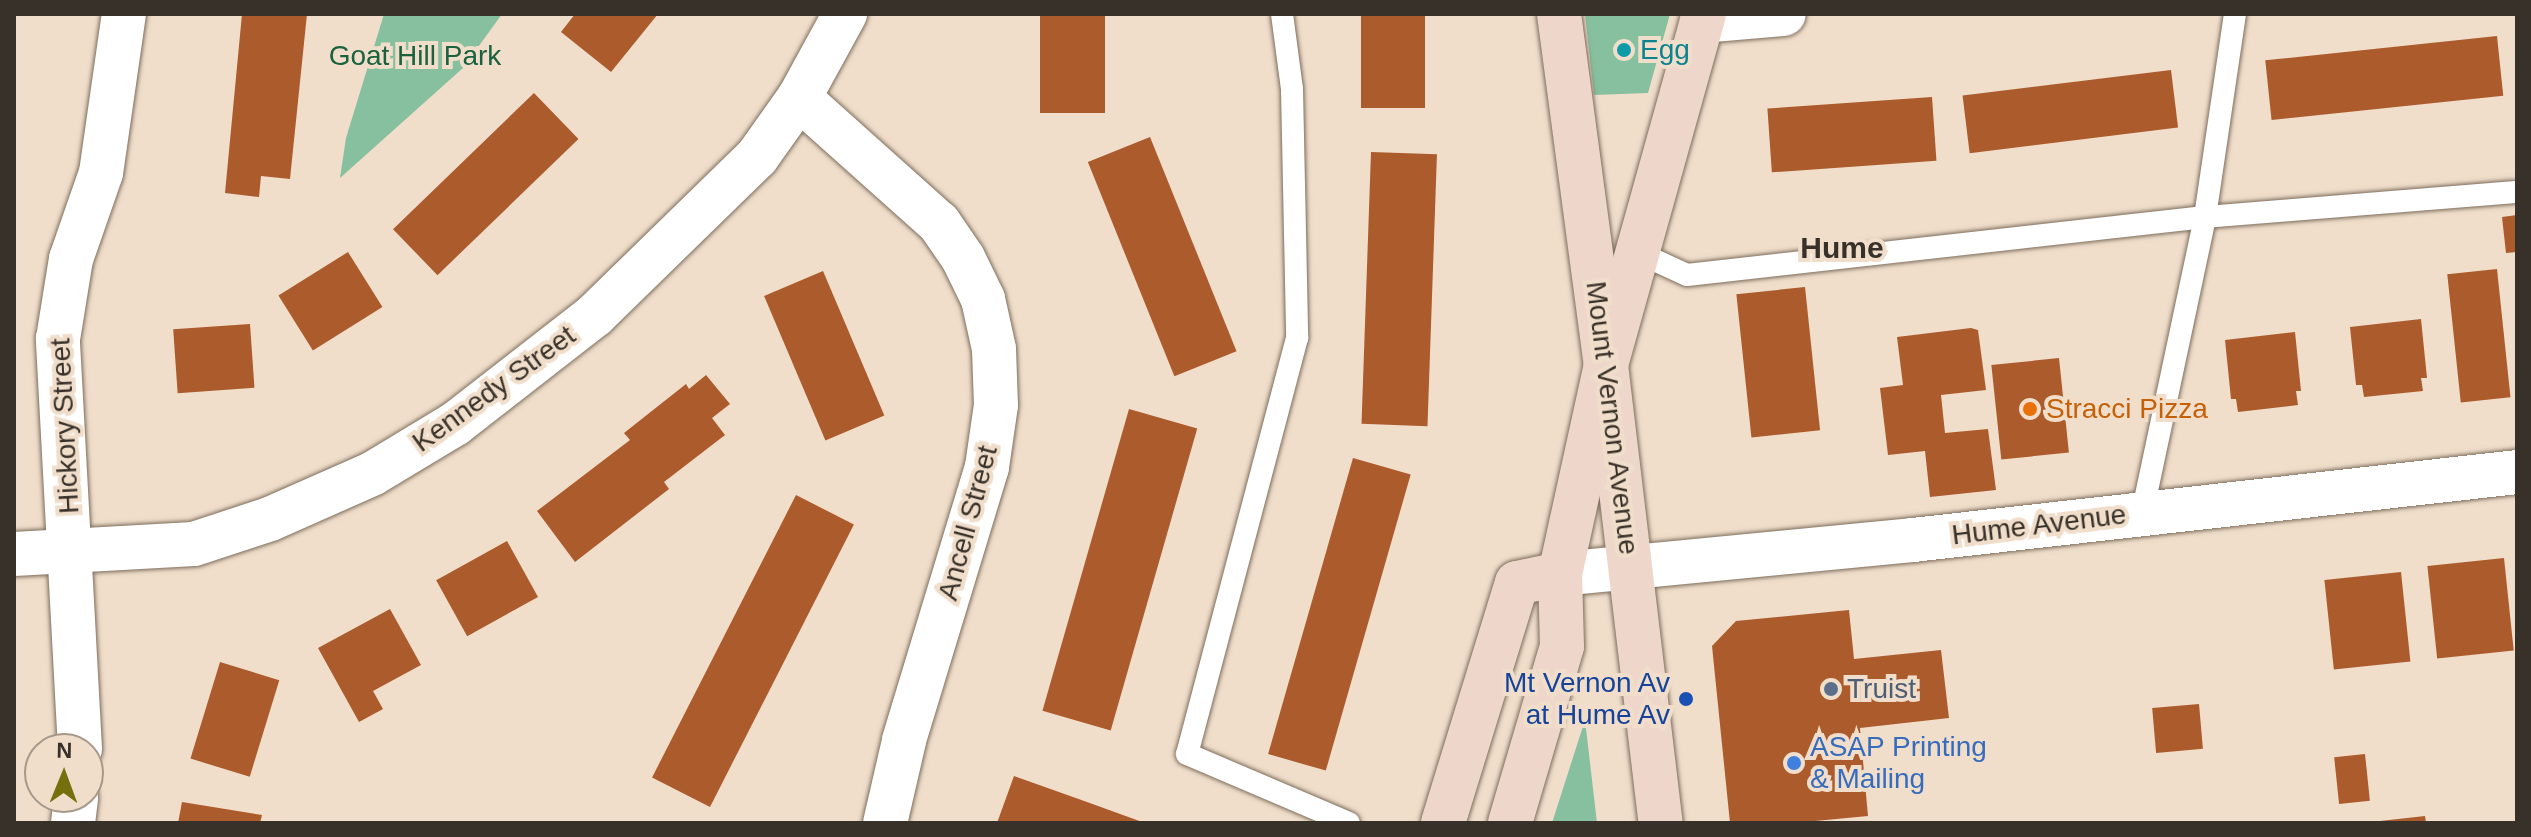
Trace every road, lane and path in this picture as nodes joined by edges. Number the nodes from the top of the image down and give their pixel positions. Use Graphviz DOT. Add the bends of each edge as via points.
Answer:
graph roads {
  1 [pos="124,14"];
  2 [pos="845,14"];
  3 [pos="1282,14"];
  4 [pos="1559,14"];
  5 [pos="1784,14"];
  6 [pos="2235,14"];
  7 [pos="1703,18"];
  8 [pos="799,98"];
  9 [pos="2514,192"];
  10 [pos="2205,217"];
  11 [pos="1637,252"];
  12 [pos="1606,365"];
  13 [pos="2517,472"];
  14 [pos="2142,514"];
  15 [pos="72,551"];
  16 [pos="14,554"];
  17 [pos="1632,569"];
  18 [pos="1560,574"];
  19 [pos="79,733"];
  20 [pos="885,823"];
  21 [pos="1349,823"];
  22 [pos="1443,823"];
  23 [pos="1510,823"];
  24 [pos="1661,823"];
  1 -- 15 [label="street, Hickory Street" via="101,173 71,259 58,339"];
  2 -- 8 [label="street, Kennedy Street"];
  3 -- 21 [label="lane" via="1292,89 1297,338 1187,754"];
  4 -- 12 [label="street, Mount Vernon Avenue"];
  5 -- 7 [label="street"];
  6 -- 10 [label="lane"];
  7 -- 11 [label="street"];
  8 -- 15 [label="street, Kennedy Street" via="757,157 595,315 455,424 372,474 270,519 194,544"];
  8 -- 20 [label="street, Ancell Street" via="939,223 983,299 994,349 996,405 987,467 904,741"];
  9 -- 10 [label="lane"];
  10 -- 11 [label="lane" via="1687,275"];
  10 -- 14 [label="lane"];
  11 -- 12 [label="street"];
  12 -- 17 [label="street, Mount Vernon Avenue"];
  12 -- 18 [label="street"];
  13 -- 14 [label="street, Hume Avenue"];
  14 -- 17 [label="street, Hume Avenue"];
  15 -- 16 [label="street, Kennedy Street"];
  15 -- 19 [label="street, Hickory Street"];
  17 -- 18 [label="street, Hume Avenue"];
  17 -- 24 [label="street, Mount Vernon Avenue"];
  18 -- 22 [label="street" via="1517,583"];
  18 -- 23 [label="street" via="1562,646"];
}
